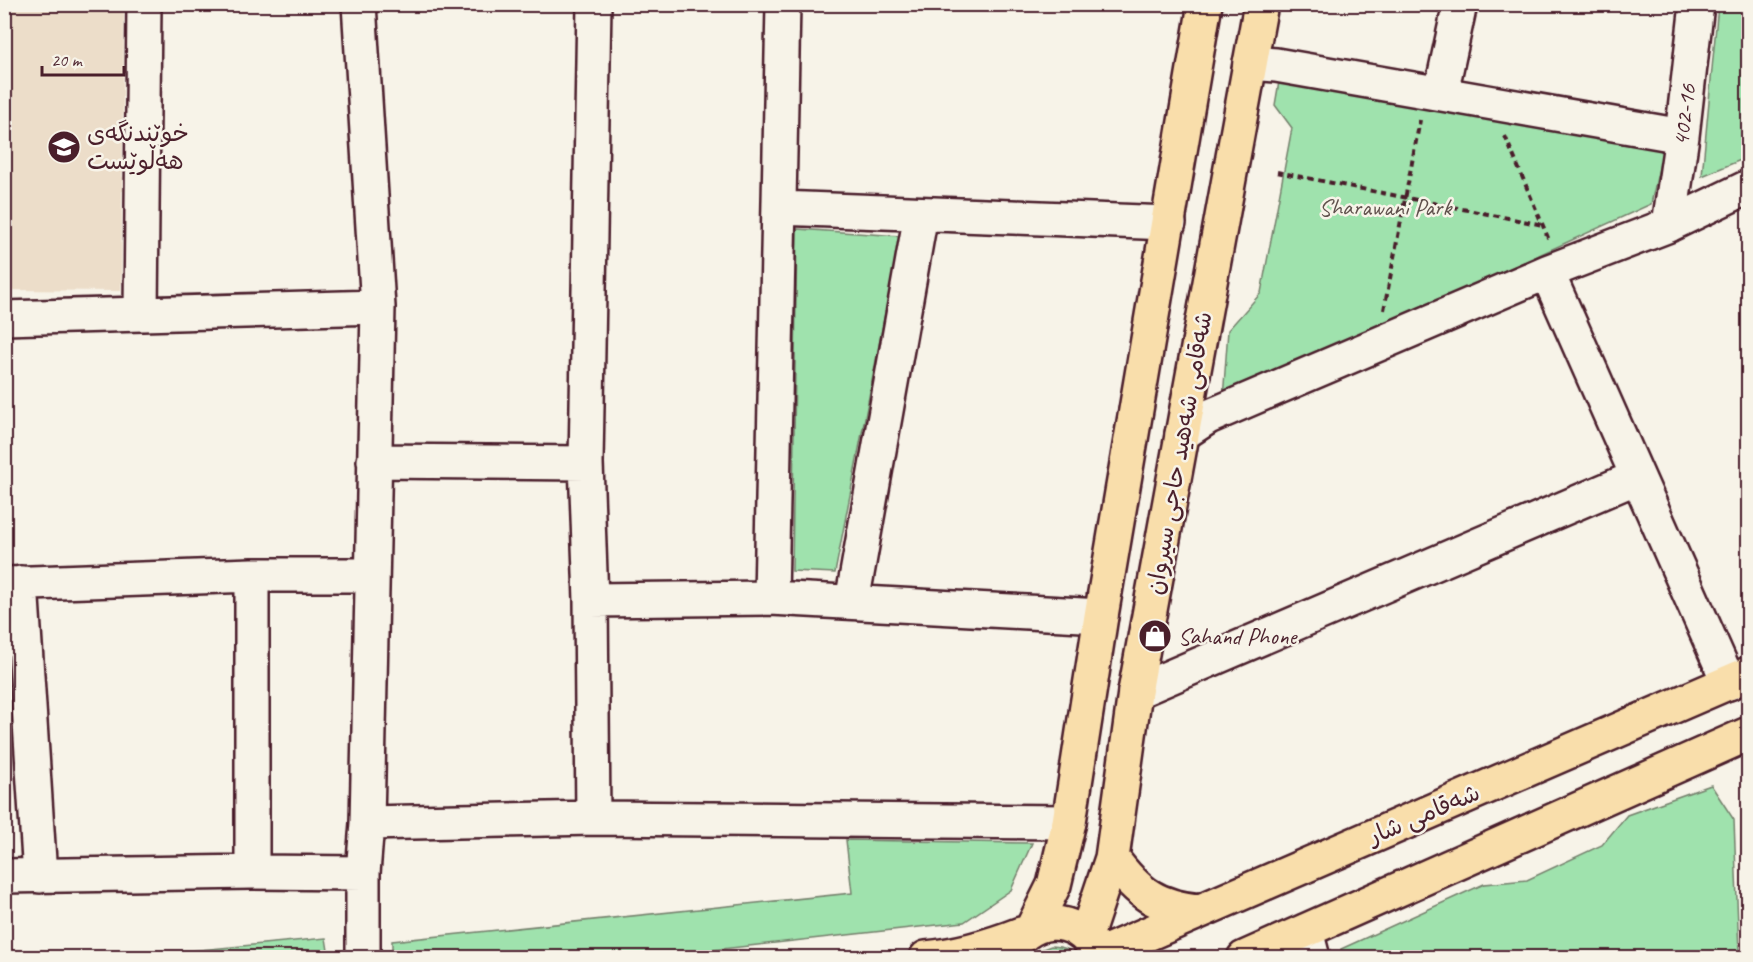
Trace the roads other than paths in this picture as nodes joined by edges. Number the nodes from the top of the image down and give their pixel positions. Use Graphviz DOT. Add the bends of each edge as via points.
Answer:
graph roads {
  1 [pos="144,4"];
  2 [pos="358,4"];
  3 [pos="594,4"];
  4 [pos="783,4"];
  5 [pos="1205,4"];
  6 [pos="1261,4"];
  7 [pos="1460,4"];
  8 [pos="1697,4"];
  9 [pos="1251,63"];
  10 [pos="1431,105"];
  11 [pos="1682,136"];
  12 [pos="1747,193"];
  13 [pos="779,208"];
  14 [pos="921,214"];
  15 [pos="1169,223"];
  16 [pos="1669,225"];
  17 [pos="1549,261"];
  18 [pos="378,307"];
  19 [pos="141,314"];
  20 [pos="4,318"];
  21 [pos="1182,434"];
  22 [pos="374,461"];
  23 [pos="586,463"];
  24 [pos="1637,477"];
  25 [pos="252,575"];
  26 [pos="372,575"];
  27 [pos="13,584"];
  28 [pos="771,598"];
  29 [pos="591,600"];
  30 [pos="852,602"];
  31 [pos="1101,616"];
  32 [pos="1738,678"];
  33 [pos="1135,692"];
  34 [pos="1749,734"];
  35 [pos="593,818"];
  36 [pos="1069,822"];
  37 [pos="367,823"];
  38 [pos="1112,858"];
  39 [pos="252,872"];
  40 [pos="363,873"];
  41 [pos="4,876"];
  42 [pos="40,876"];
  43 [pos="1200,911"];
  44 [pos="1020,940"];
  45 [pos="1310,944"];
  46 [pos="1095,949"];
  47 [pos="363,957"];
  48 [pos="926,957"];
  49 [pos="1244,957"];
  1 -- 19 [label="street"];
  2 -- 18 [label="street"];
  3 -- 23 [label="street"];
  4 -- 13 [label="street"];
  5 -- 15 [label="main road, شەقامی شەهید حاجی سیروان"];
  6 -- 9 [label="main road, شەقامی شەهید حاجی سیروان"];
  7 -- 10 [label="street"];
  8 -- 11 [label="street, 402-16"];
  9 -- 10 [label="street"];
  9 -- 21 [label="main road, شەقامی شەهید حاجی سیروان"];
  10 -- 11 [label="street"];
  11 -- 16 [label="street, 402-16"];
  12 -- 16 [label="street"];
  13 -- 14 [label="street"];
  13 -- 28 [label="street"];
  14 -- 15 [label="street"];
  14 -- 30 [label="street"];
  15 -- 31 [label="main road, شەقامی شەهید حاجی سیروان"];
  16 -- 17 [label="street"];
  17 -- 21 [label="street" via="1208,417"];
  17 -- 24 [label="street"];
  18 -- 19 [label="street"];
  18 -- 22 [label="street"];
  19 -- 20 [label="street"];
  21 -- 33 [label="main road, شەقامی شەهید حاجی سیروان"];
  22 -- 23 [label="street"];
  22 -- 26 [label="street"];
  23 -- 29 [label="street"];
  24 -- 32 [label="street"];
  24 -- 33 [label="street"];
  25 -- 26 [label="street"];
  25 -- 27 [label="street"];
  25 -- 39 [label="street"];
  26 -- 37 [label="street"];
  27 -- 42 [label="street"];
  28 -- 29 [label="street"];
  28 -- 30 [label="street"];
  29 -- 35 [label="street"];
  30 -- 31 [label="street"];
  31 -- 36 [label="main road, شەقامی شەهید حاجی سیروان"];
  32 -- 43 [label="main road, شەقامی شار"];
  33 -- 38 [label="main road, شەقامی شەهید حاجی سیروان"];
  34 -- 45 [label="main road"];
  35 -- 36 [label="street"];
  35 -- 37 [label="street"];
  36 -- 44 [label="main road, شەقامی شەهید حاجی سیروان" via="1054,885"];
  37 -- 40 [label="street"];
  38 -- 43 [label="main road" via="1145,895 1178,909"];
  38 -- 46 [label="main road, شەقامی شەهید حاجی سیروان"];
  39 -- 40 [label="street"];
  39 -- 42 [label="street"];
  40 -- 47 [label="street"];
  41 -- 42 [label="street"];
  43 -- 46 [label="main road, شەقامی شار"];
  44 -- 46 [label="main road" via="1046,923 1060,923 1074,928"];
  44 -- 48 [label="main road" via="949,956"];
  45 -- 49 [label="main road"];
}
